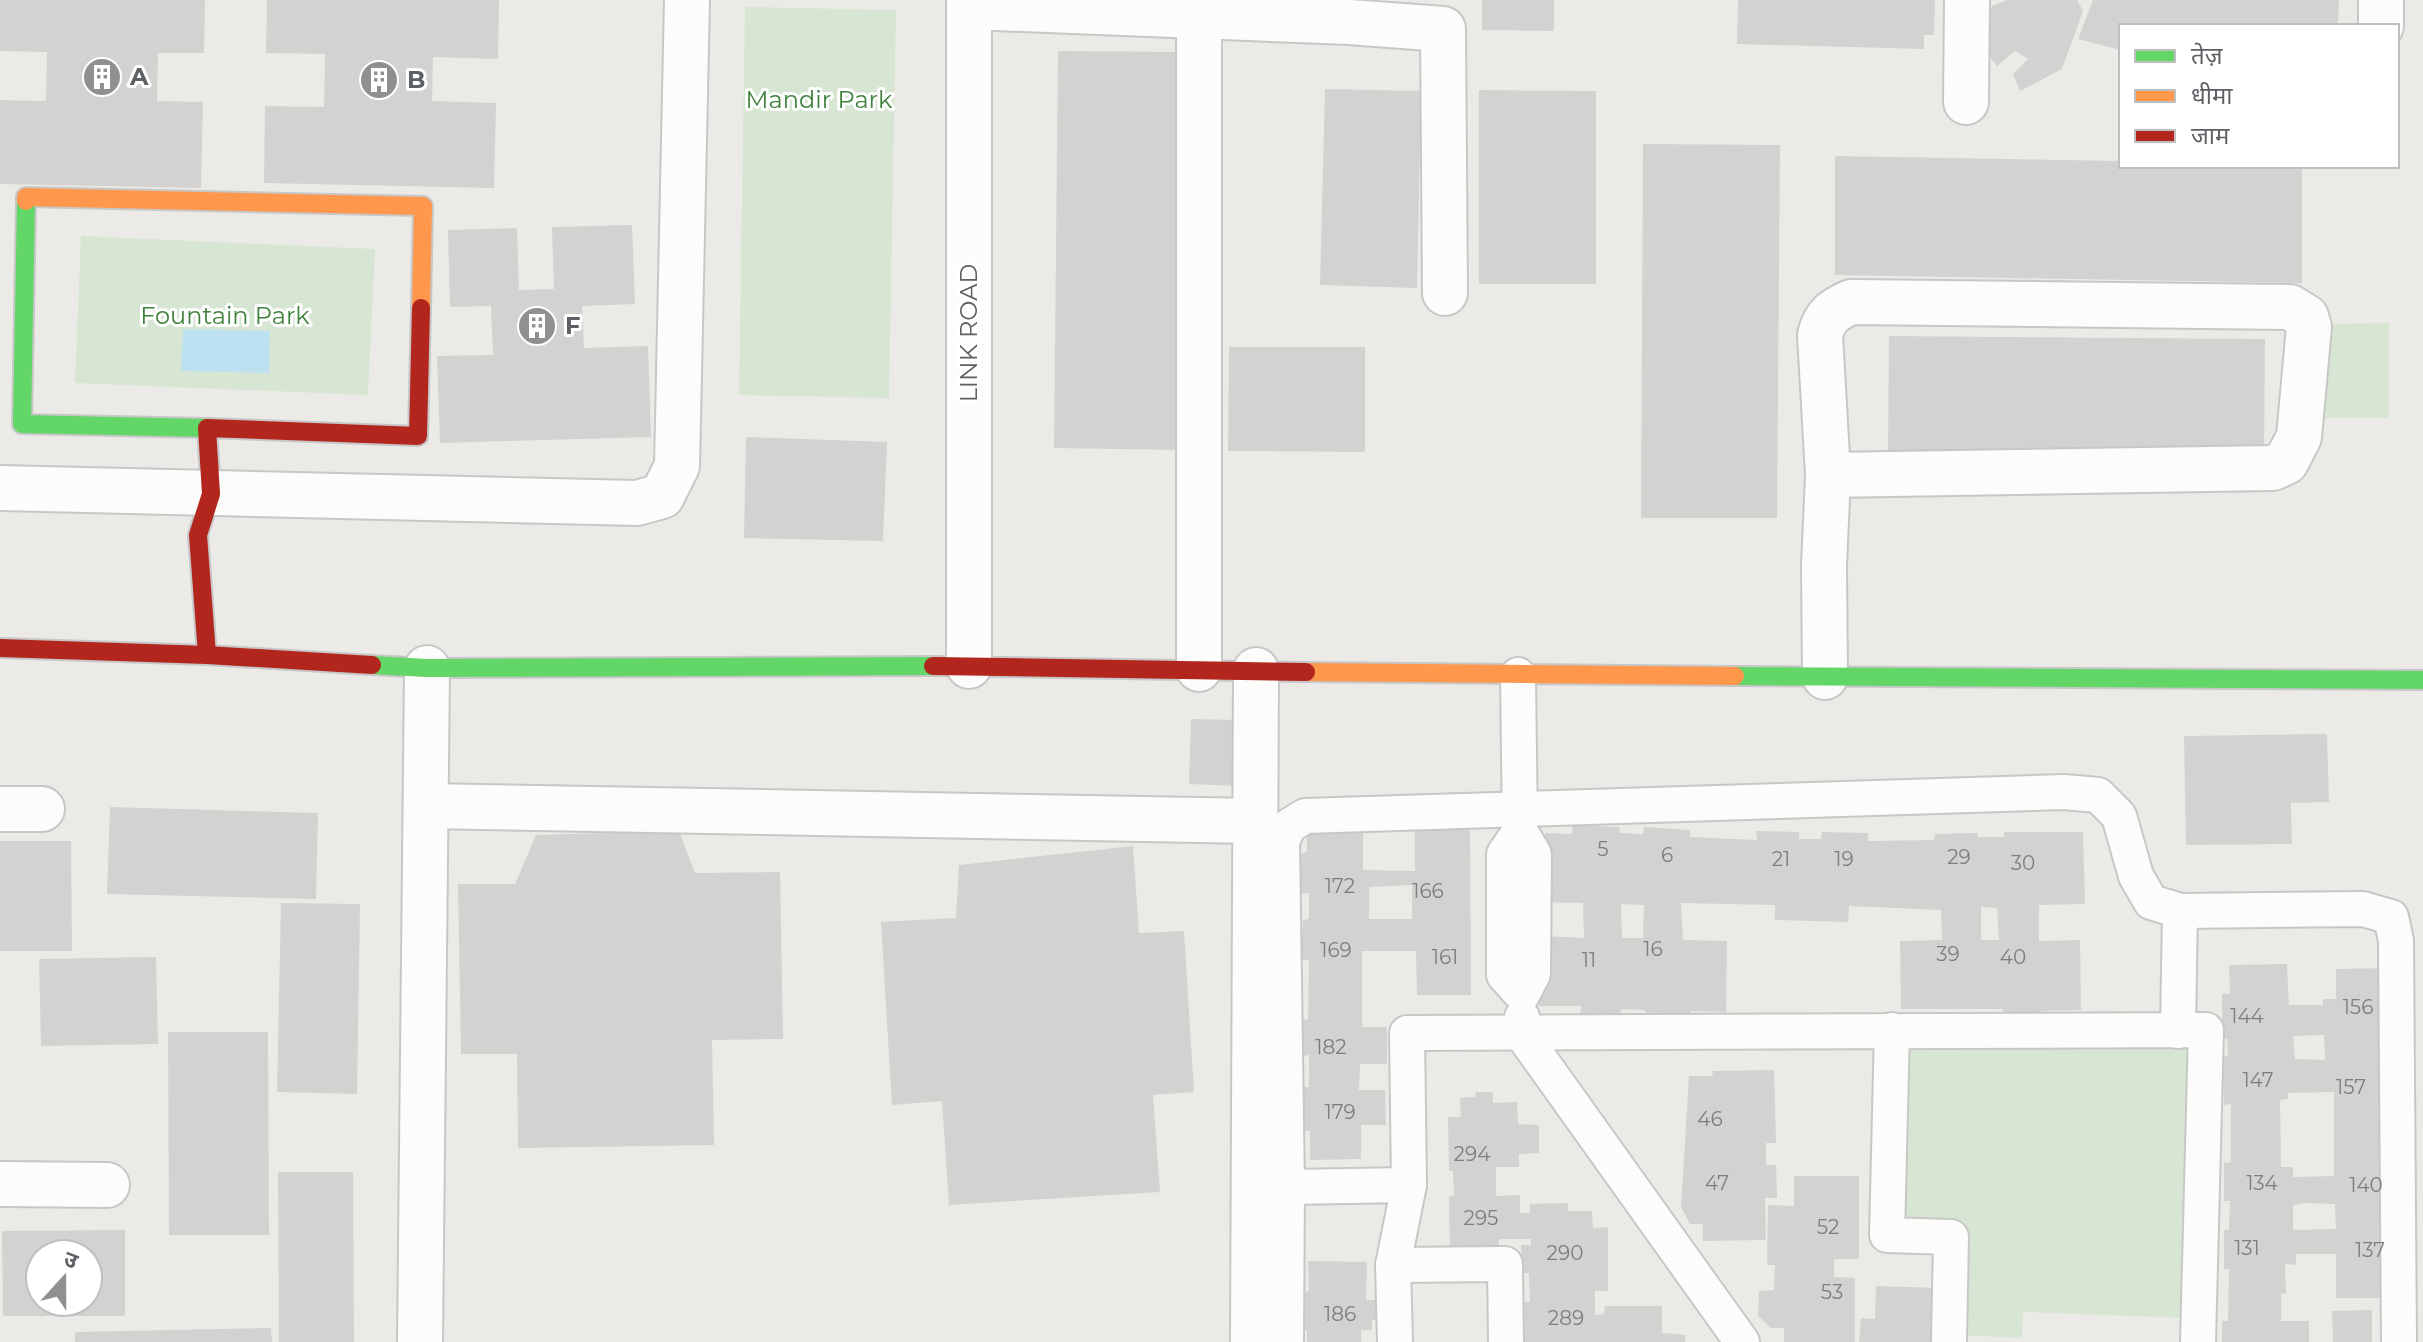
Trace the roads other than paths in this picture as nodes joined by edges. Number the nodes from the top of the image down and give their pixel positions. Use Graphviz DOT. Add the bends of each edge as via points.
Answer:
graph roads {
  1 [pos="687,0"];
  2 [pos="1967,0"];
  3 [pos="2381,0"];
  4 [pos="969,3"];
  5 [pos="1171,9"];
  6 [pos="1444,14"];
  7 [pos="2381,24"];
  8 [pos="1966,102"];
  9 [pos="13,197"];
  10 [pos="1445,293"];
  11 [pos="207,428"];
  12 [pos="1828,475"];
  13 [pos="0,488"];
  14 [pos="211,494"];
  15 [pos="0,648"];
  16 [pos="207,655"];
  17 [pos="969,666"];
  18 [pos="427,668"];
  19 [pos="1199,669"];
  20 [pos="1256,670"];
  21 [pos="1518,675"];
  22 [pos="1825,677"];
  23 [pos="2423,680"];
  24 [pos="426,806"];
  25 [pos="1520,820"];
  26 [pos="1256,821"];
  27 [pos="2180,911"];
  28 [pos="1892,1030"];
  29 [pos="2178,1031"];
  30 [pos="1522,1034"];
  31 [pos="0,1184"];
  32 [pos="107,1185"];
  33 [pos="1409,1185"];
  34 [pos="1287,1187"];
  35 [pos="1393,1265"];
  36 [pos="420,1342"];
  37 [pos="1253,1342"];
  38 [pos="1286,1342"];
  39 [pos="1395,1342"];
  40 [pos="1506,1342"];
  41 [pos="1742,1342"];
  42 [pos="1949,1342"];
  43 [pos="2198,1342"];
  44 [pos="2399,1342"];
  1 -- 14 [label="street" via="677,466 662,496 637,503"];
  2 -- 8 [label="street"];
  3 -- 7 [label="street"];
  4 -- 5 [label="street"];
  4 -- 17 [label="street, LINK ROAD"];
  5 -- 6 [label="street"];
  5 -- 19 [label="street"];
  6 -- 10 [label="street"];
  9 -- 11 [label="street" via="22,424"];
  9 -- 11 [label="street" via="423,206 418,436"];
  11 -- 14 [label="street"];
  12 -- 12 [label="street" via="1820,335 1833,310 1851,302 2290,307 2306,317 2299,437 2286,462 2273,468"];
  12 -- 22 [label="street"];
  13 -- 14 [label="street"];
  14 -- 16 [label="street" via="198,535"];
  15 -- 16 [label="street"];
  16 -- 18 [label="street"];
  17 -- 18 [label="street"];
  17 -- 19 [label="street"];
  18 -- 24 [label="street"];
  19 -- 20 [label="street"];
  20 -- 21 [label="street"];
  20 -- 26 [label="street"];
  21 -- 22 [label="street"];
  21 -- 25 [label="lane"];
  22 -- 23 [label="street"];
  24 -- 26 [label="street"];
  24 -- 36 [label="street"];
  25 -- 27 [label="lane" via="2064,792 2098,795 2119,816 2136,876 2151,902"];
  25 -- 30 [label="lane" via="1504,854 1504,975 1522,995"];
  25 -- 34 [label="lane" via="1305,816 1289,826 1282,841"];
  26 -- 37 [label="street"];
  27 -- 29 [label="lane"];
  27 -- 44 [label="lane" via="2363,909 2391,917 2396,941"];
  28 -- 29 [label="lane"];
  28 -- 30 [label="lane"];
  28 -- 42 [label="lane" via="1887,1235 1951,1237"];
  29 -- 43 [label="lane" via="2206,1030"];
  30 -- 33 [label="lane" via="1407,1033"];
  30 -- 41 [label="lane"];
  31 -- 32 [label="street"];
  33 -- 34 [label="lane"];
  33 -- 35 [label="lane"];
  34 -- 38 [label="lane"];
  35 -- 39 [label="lane"];
  35 -- 40 [label="lane" via="1505,1264"];
}
